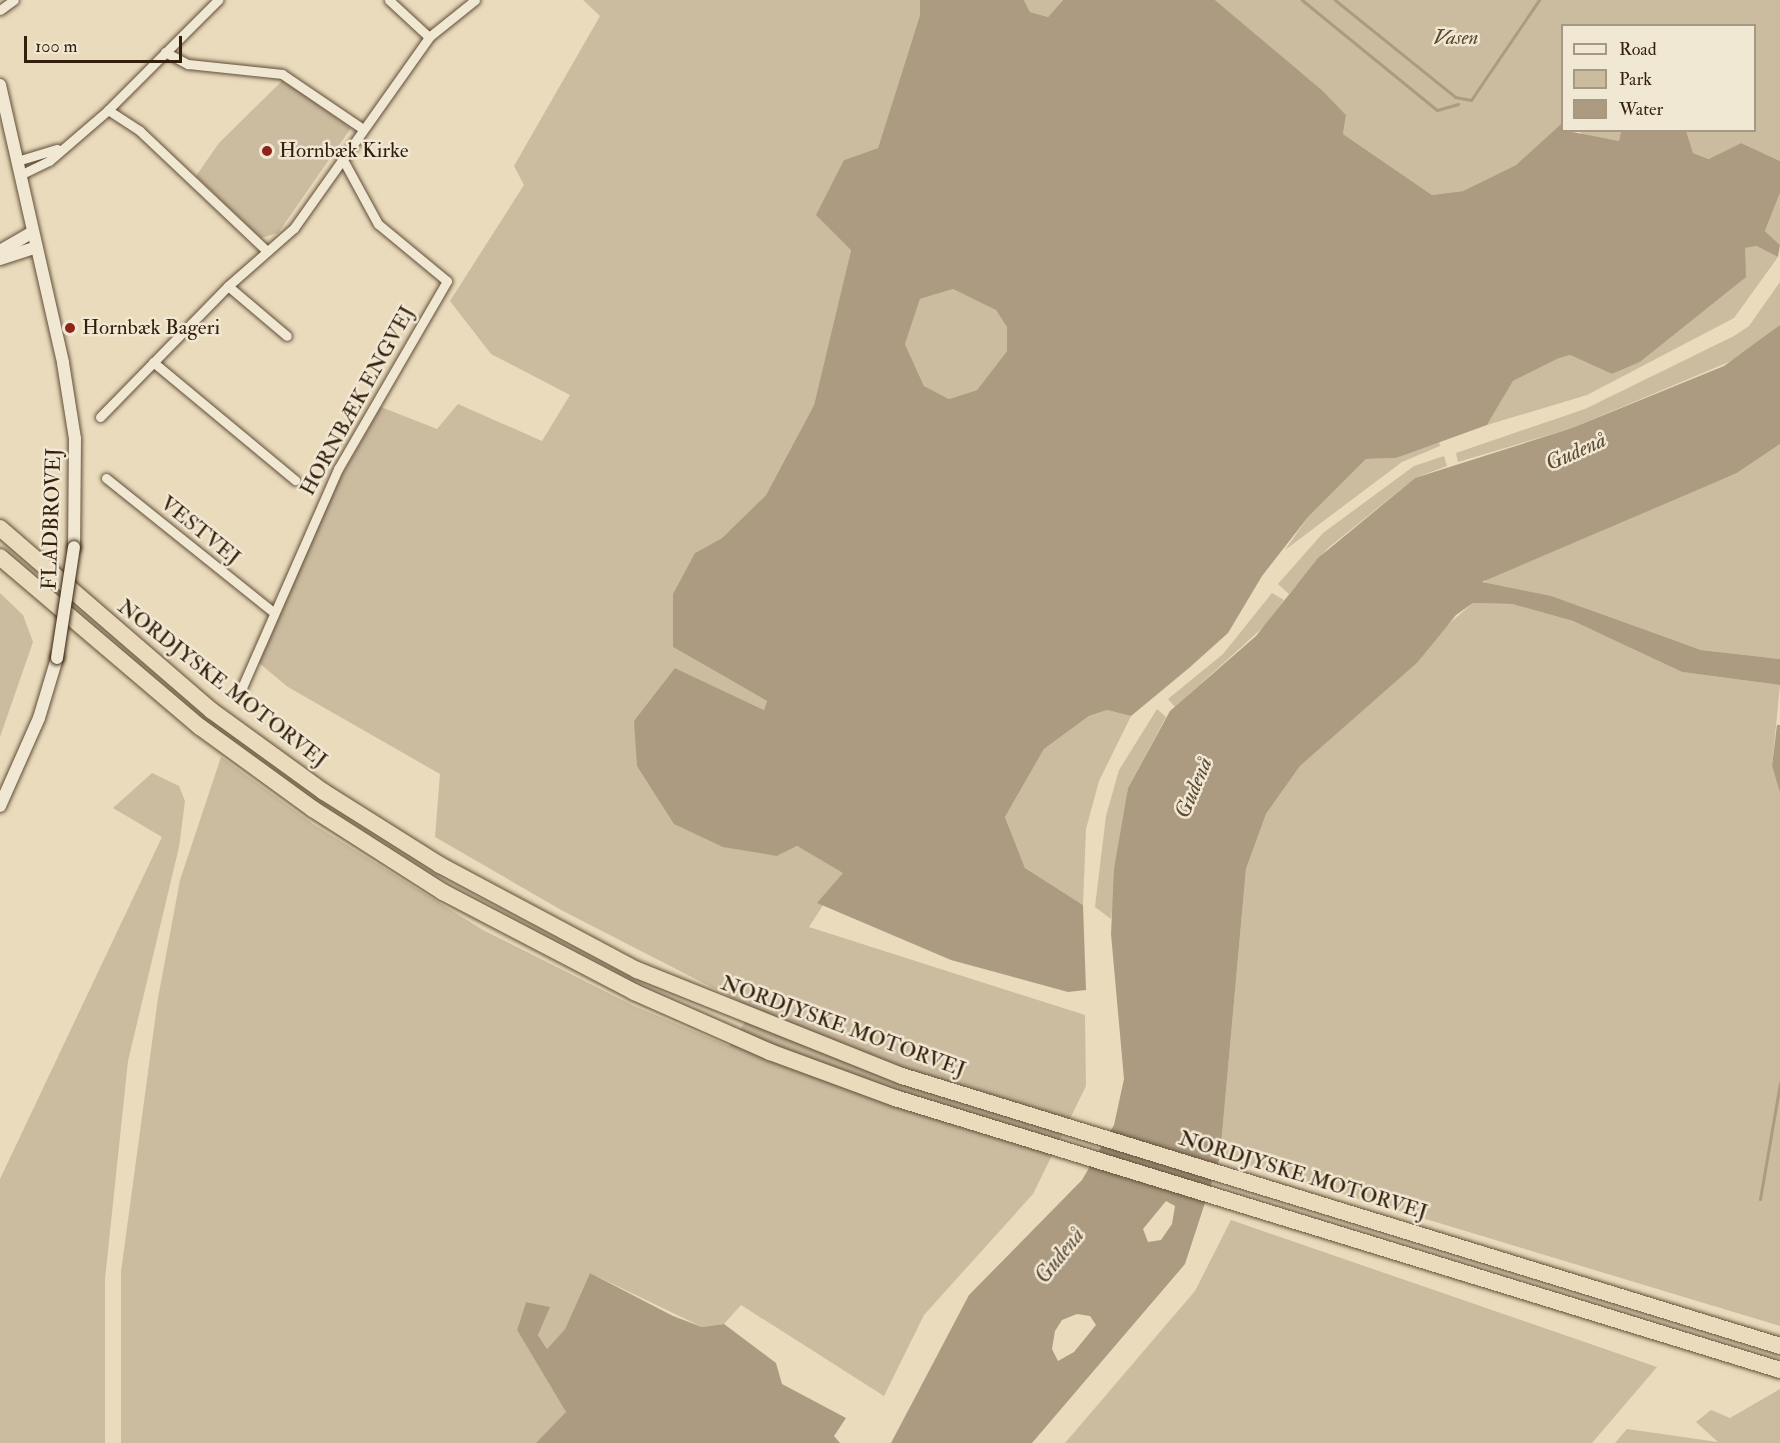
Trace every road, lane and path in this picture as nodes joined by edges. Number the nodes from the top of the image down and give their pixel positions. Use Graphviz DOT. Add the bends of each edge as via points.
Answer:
graph roads {
  1 [pos="14,0"];
  2 [pos="218,0"];
  3 [pos="389,0"];
  4 [pos="475,0"];
  5 [pos="0,10"];
  6 [pos="429,37"];
  7 [pos="165,52"];
  8 [pos="0,85"];
  9 [pos="108,110"];
  10 [pos="4,127"];
  11 [pos="363,129"];
  12 [pos="62,147"];
  13 [pos="342,158"];
  14 [pos="17,161"];
  15 [pos="20,175"];
  16 [pos="33,232"];
  17 [pos="36,247"];
  18 [pos="266,250"];
  19 [pos="0,251"];
  20 [pos="0,259"];
  21 [pos="228,286"];
  22 [pos="287,336"];
  23 [pos="153,362"];
  24 [pos="100,417"];
  25 [pos="106,478"];
  26 [pos="295,480"];
  27 [pos="0,528"];
  28 [pos="0,557"];
  29 [pos="272,611"];
  30 [pos="240,692"];
  31 [pos="0,806"];
  32 [pos="1780,1346"];
  33 [pos="1780,1370"];
  1 -- 5 [label="street"];
  2 -- 7 [label="street"];
  3 -- 6 [label="street"];
  4 -- 6 [label="street"];
  6 -- 11 [label="street"];
  7 -- 9 [label="street"];
  7 -- 11 [label="street" via="188,64 282,74"];
  8 -- 10 [label="main road, FLADBROVEJ"];
  9 -- 12 [label="street"];
  9 -- 18 [label="street" via="140,130"];
  10 -- 14 [label="main road, FLADBROVEJ"];
  11 -- 13 [label="street"];
  12 -- 14 [label="street"];
  12 -- 15 [label="street" via="39,168"];
  13 -- 18 [label="street" via="294,228"];
  13 -- 29 [label="street, HORNBÆK ENGVEJ" via="378,224 447,281 338,469"];
  14 -- 15 [label="main road, FLADBROVEJ"];
  15 -- 16 [label="main road, FLADBROVEJ"];
  16 -- 17 [label="main road, FLADBROVEJ"];
  16 -- 19 [label="main road"];
  17 -- 20 [label="main road"];
  17 -- 31 [label="main road, FLADBROVEJ, bridge" via="75,439 74,547 57,658 39,718"];
  18 -- 21 [label="street"];
  21 -- 22 [label="street"];
  21 -- 23 [label="street"];
  23 -- 24 [label="street"];
  23 -- 26 [label="street"];
  25 -- 29 [label="street, VESTVEJ"];
  27 -- 32 [label="highway, NORDJYSKE MOTORVEJ" via="212,711 324,792 440,865 637,970 912,1079"];
  28 -- 33 [label="highway, NORDJYSKE MOTORVEJ" via="200,727 313,809 443,892 705,1024 895,1098"];
  29 -- 30 [label="street, HORNBÆK ENGVEJ"];
}
